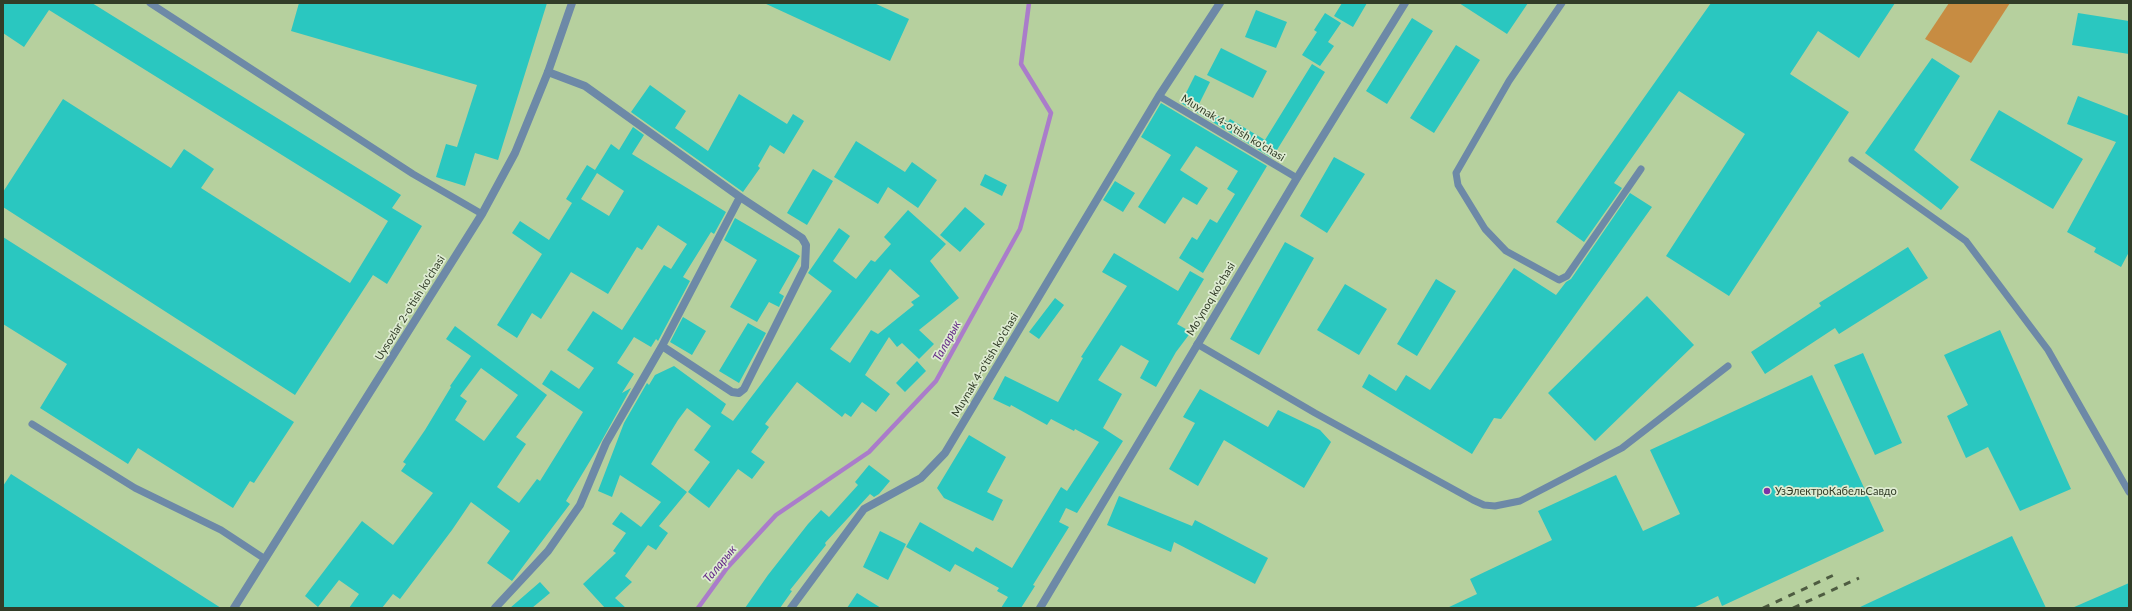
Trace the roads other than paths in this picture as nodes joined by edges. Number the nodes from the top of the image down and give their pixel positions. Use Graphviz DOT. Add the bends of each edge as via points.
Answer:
graph roads {
  1 [pos="150,3"];
  2 [pos="572,3"];
  3 [pos="1220,3"];
  4 [pos="1405,3"];
  5 [pos="1562,3"];
  6 [pos="548,72"];
  7 [pos="1159,96"];
  8 [pos="1852,160"];
  9 [pos="1641,169"];
  10 [pos="1297,178"];
  11 [pos="740,197"];
  12 [pos="482,214"];
  13 [pos="1197,344"];
  14 [pos="662,346"];
  15 [pos="1728,366"];
  16 [pos="32,424"];
  17 [pos="2129,492"];
  18 [pos="265,558"];
  19 [pos="234,608"];
  20 [pos="494,608"];
  21 [pos="790,608"];
  22 [pos="1040,608"];
  1 -- 12 [label="lane" via="413,174"];
  2 -- 6 [label="street, Uysozlar 2-o'tish ko'chasi"];
  3 -- 7 [label="street, Muynak 4-o'tish ko'chasi"];
  4 -- 10 [label="street, Moʻynoq ko'chasi"];
  5 -- 9 [label="lane" via="1509,81 1456,173 1458,185 1485,229 1506,251 1559,280 1567,276"];
  6 -- 11 [label="street" via="585,86"];
  6 -- 12 [label="street, Uysozlar 2-o'tish ko'chasi" via="515,153"];
  7 -- 10 [label="lane, Muynak 4-o'tish ko'chasi"];
  7 -- 21 [label="street, Muynak 4-o'tish ko'chasi" via="945,453 921,478 864,509"];
  8 -- 17 [label="lane" via="1966,241 2048,350"];
  10 -- 13 [label="street, Moʻynoq ko'chasi"];
  11 -- 14 [label="street"];
  11 -- 14 [label="street" via="802,238 806,245 805,267 744,389 739,393 732,392"];
  12 -- 18 [label="street, Uysozlar 2-o'tish ko'chasi"];
  13 -- 15 [label="lane" via="1315,413 1467,496 1484,505 1495,506 1520,501 1622,448"];
  13 -- 22 [label="street, Moʻynoq ko'chasi"];
  14 -- 20 [label="street" via="606,443 580,505 566,528 525,577"];
  16 -- 18 [label="lane" via="135,488 221,530"];
  18 -- 19 [label="street, Uysozlar 2-o'tish ko'chasi"];
}
